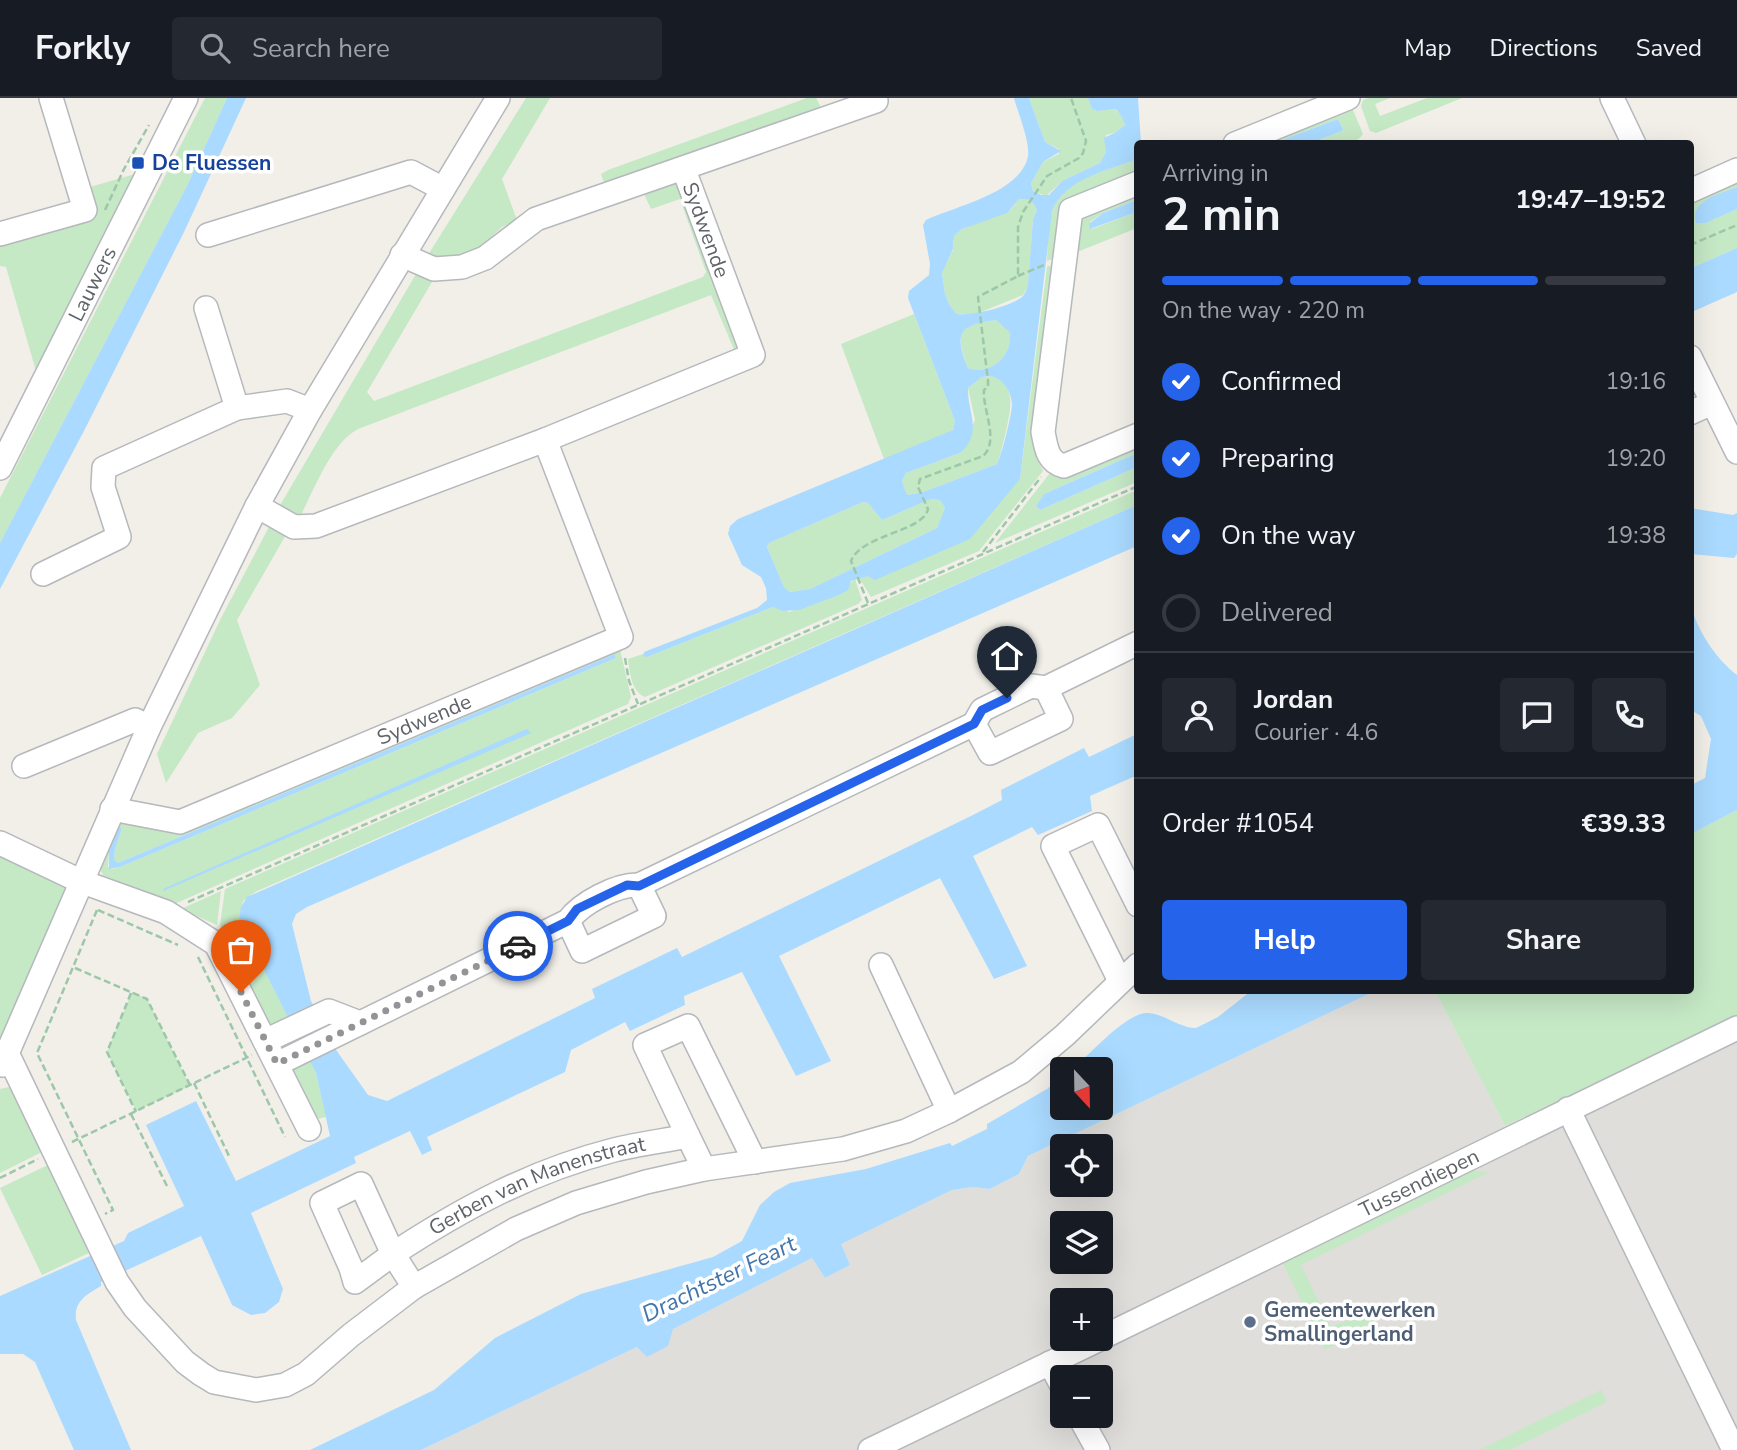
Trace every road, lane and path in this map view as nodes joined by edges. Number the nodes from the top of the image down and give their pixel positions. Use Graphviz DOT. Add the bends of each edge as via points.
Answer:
graph roads {
  1 [pos="51,98"];
  2 [pos="186,98"];
  3 [pos="498,98"];
  4 [pos="875,98"];
  5 [pos="1071,98"];
  6 [pos="1348,98"];
  7 [pos="1612,98"];
  8 [pos="1245,140"];
  9 [pos="1632,140"];
  10 [pos="684,170"];
  11 [pos="1737,170"];
  12 [pos="1134,185"];
  13 [pos="443,189"];
  14 [pos="1694,189"];
  15 [pos="1737,225"];
  16 [pos="0,234"];
  17 [pos="208,235"];
  18 [pos="1694,243"];
  19 [pos="402,255"];
  20 [pos="1054,261"];
  21 [pos="1018,276"];
  22 [pos="206,308"];
  23 [pos="1694,365"];
  24 [pos="1712,403"];
  25 [pos="237,408"];
  26 [pos="310,410"];
  27 [pos="1694,411"];
  28 [pos="1134,437"];
  29 [pos="545,440"];
  30 [pos="1737,453"];
  31 [pos="1051,459"];
  32 [pos="0,468"];
  33 [pos="1134,488"];
  34 [pos="257,506"];
  35 [pos="981,555"];
  36 [pos="43,574"];
  37 [pos="868,603"];
  38 [pos="621,637"];
  39 [pos="1134,645"];
  40 [pos="1046,688"];
  41 [pos="638,704"];
  42 [pos="974,724"];
  43 [pos="149,727"];
  44 [pos="24,766"];
  45 [pos="112,809"];
  46 [pos="0,844"];
  47 [pos="80,881"];
  48 [pos="639,886"];
  49 [pos="1134,897"];
  50 [pos="166,912"];
  51 [pos="568,921"];
  52 [pos="184,947"];
  53 [pos="196,953"];
  54 [pos="881,965"];
  55 [pos="74,967"];
  56 [pos="1134,969"];
  57 [pos="1120,981"];
  58 [pos="132,992"];
  59 [pos="360,1023"];
  60 [pos="1737,1028"];
  61 [pos="271,1051"];
  62 [pos="246,1058"];
  63 [pos="4,1061"];
  64 [pos="194,1083"];
  65 [pos="190,1085"];
  66 [pos="1568,1110"];
  67 [pos="949,1111"];
  68 [pos="134,1113"];
  69 [pos="309,1129"];
  70 [pos="688,1136"];
  71 [pos="285,1137"];
  72 [pos="79,1139"];
  73 [pos="55,1151"];
  74 [pos="229,1156"];
  75 [pos="755,1162"];
  76 [pos="704,1169"];
  77 [pos="0,1178"];
  78 [pos="167,1186"];
  79 [pos="90,1221"];
  80 [pos="414,1287"];
  81 [pos="1113,1332"];
  82 [pos="1074,1351"];
  83 [pos="1050,1363"];
  84 [pos="1086,1428"];
  85 [pos="870,1450"];
  86 [pos="1098,1450"];
  87 [pos="1734,1450"];
  1 -- 16 [label="street" via="85,211"];
  2 -- 32 [label="street, Lauwers"];
  3 -- 13 [label="street"];
  4 -- 10 [label="street, Sydwende"];
  5 -- 21 [label="path" via="1086,141 1083,153 1053,171 1027,205 1018,227"];
  6 -- 8 [label="street"];
  7 -- 9 [label="street"];
  10 -- 19 [label="street, Sydwende" via="536,219 485,258 462,267 434,270"];
  10 -- 29 [label="street, Sydwende" via="753,355"];
  11 -- 14 [label="street"];
  12 -- 31 [label="street" via="1071,210 1043,432"];
  13 -- 17 [label="street" via="411,172"];
  13 -- 19 [label="street"];
  15 -- 18 [label="path"];
  19 -- 26 [label="street"];
  20 -- 21 [label="path"];
  21 -- 37 [label="path" via="980,294 977,302 988,382 983,400 990,435 988,452 920,479 918,487 928,513 857,551 851,561"];
  22 -- 25 [label="street"];
  23 -- 24 [label="street"];
  24 -- 27 [label="street"];
  24 -- 30 [label="street"];
  25 -- 26 [label="street" via="286,401"];
  25 -- 36 [label="street" via="104,468 103,487 119,537"];
  26 -- 34 [label="street"];
  28 -- 31 [label="street" via="1069,465"];
  29 -- 34 [label="street, Sydwende" via="316,526 294,527"];
  29 -- 38 [label="street"];
  31 -- 35 [label="path"];
  33 -- 35 [label="path"];
  34 -- 43 [label="street"];
  35 -- 37 [label="path"];
  37 -- 41 [label="path"];
  38 -- 41 [label="path"];
  38 -- 45 [label="street, Sydwende" via="180,822"];
  39 -- 40 [label="street"];
  40 -- 42 [label="street" via="1031,686 982,710"];
  40 -- 42 [label="street" via="1061,719 990,753"];
  41 -- 50 [label="path"];
  42 -- 48 [label="street"];
  43 -- 44 [label="street" via="135,720"];
  43 -- 45 [label="street"];
  45 -- 47 [label="street"];
  46 -- 47 [label="street"];
  47 -- 50 [label="street"];
  47 -- 63 [label="street"];
  48 -- 51 [label="street" via="627,885 577,909"];
  48 -- 51 [label="street" via="654,916 582,951"];
  49 -- 57 [label="street" via="1098,825 1054,846"];
  50 -- 61 [label="street" via="216,944"];
  51 -- 59 [label="street"];
  52 -- 55 [label="path" via="98,910"];
  53 -- 62 [label="path"];
  54 -- 67 [label="street"];
  55 -- 58 [label="path"];
  55 -- 72 [label="path" via="37,1053"];
  56 -- 57 [label="street, Gerben van Manenstraat"];
  57 -- 67 [label="street, Gerben van Manenstraat" via="1021,1072"];
  58 -- 65 [label="path" via="147,999"];
  58 -- 68 [label="path" via="107,1052"];
  59 -- 61 [label="street" via="302,1052"];
  59 -- 61 [label="street" via="329,1011 288,1029"];
  60 -- 66 [label="street, Tussendiepen"];
  61 -- 62 [label="path"];
  61 -- 69 [label="street"];
  62 -- 64 [label="path"];
  62 -- 71 [label="path"];
  63 -- 73 [label="street, Gerben van Manenstraat"];
  64 -- 65 [label="path"];
  64 -- 74 [label="path"];
  65 -- 68 [label="path"];
  66 -- 81 [label="street, Tussendiepen"];
  66 -- 87 [label="street"];
  67 -- 75 [label="street, Gerben van Manenstraat" via="906,1131 843,1149"];
  68 -- 72 [label="path"];
  68 -- 78 [label="path"];
  70 -- 75 [label="street" via="645,1045 688,1026"];
  70 -- 76 [label="street"];
  70 -- 80 [label="street, Gerben van Manenstraat" via="615,1149 484,1198 393,1254"];
  72 -- 73 [label="path"];
  72 -- 79 [label="path" via="113,1210"];
  73 -- 77 [label="path"];
  73 -- 79 [label="street, Gerben van Manenstraat"];
  75 -- 76 [label="street, Gerben van Manenstraat"];
  76 -- 80 [label="street, Gerben van Manenstraat" via="576,1203 516,1229"];
  79 -- 80 [label="street, Gerben van Manenstraat" via="117,1282 135,1308 185,1363 214,1382 256,1390 285,1385 306,1374"];
  82 -- 83 [label="street, Tussendiepen"];
  83 -- 85 [label="street, Tussendiepen"];
  84 -- 86 [label="street"];
}
